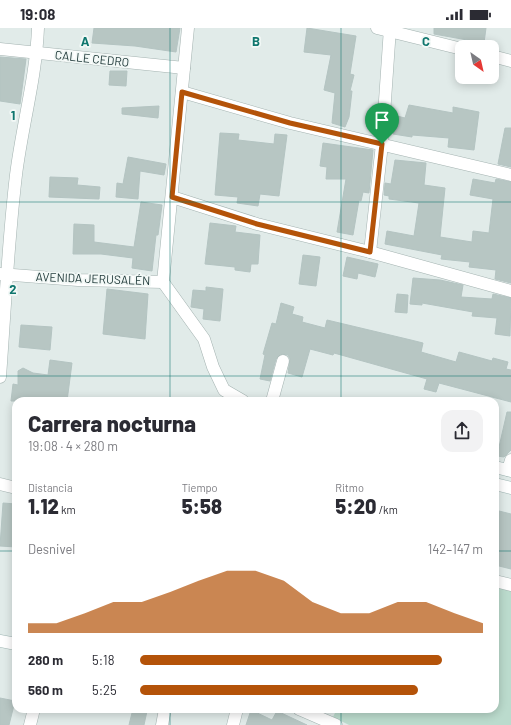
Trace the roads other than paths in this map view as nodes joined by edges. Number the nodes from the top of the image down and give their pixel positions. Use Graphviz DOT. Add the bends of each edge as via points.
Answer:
graph roads {
  1 [pos="38,28"];
  2 [pos="188,28"];
  3 [pos="377,28"];
  4 [pos="390,30"];
  5 [pos="455,47"];
  6 [pos="0,49"];
  7 [pos="37,54"];
  8 [pos="499,58"];
  9 [pos="511,61"];
  10 [pos="184,68"];
  11 [pos="182,92"];
  12 [pos="382,144"];
  13 [pos="511,175"];
  14 [pos="172,197"];
  15 [pos="370,252"];
  16 [pos="3,274"];
  17 [pos="163,282"];
  18 [pos="511,291"];
  19 [pos="284,362"];
  20 [pos="0,377"];
  21 [pos="236,397"];
  22 [pos="273,397"];
  23 [pos="499,467"];
  24 [pos="510,467"];
  25 [pos="0,484"];
  26 [pos="499,485"];
  27 [pos="12,487"];
  28 [pos="511,488"];
  29 [pos="499,582"];
  30 [pos="511,585"];
  31 [pos="0,641"];
  32 [pos="12,643"];
  33 [pos="33,713"];
  34 [pos="164,713"];
  35 [pos="236,713"];
  36 [pos="313,713"];
  37 [pos="331,718"];
  38 [pos="30,725"];
  39 [pos="162,725"];
  40 [pos="233,725"];
  1 -- 7 [label="street"];
  2 -- 10 [label="street"];
  3 -- 4 [label="street"];
  4 -- 5 [label="street"];
  4 -- 12 [label="street"];
  6 -- 7 [label="street, CALLE CEDRO"];
  7 -- 10 [label="street, CALLE CEDRO"];
  7 -- 16 [label="street" via="21,141"];
  8 -- 9 [label="street"];
  10 -- 11 [label="street"];
  11 -- 12 [label="street" via="290,123"];
  11 -- 14 [label="street"];
  12 -- 13 [label="street"];
  12 -- 15 [label="street"];
  14 -- 15 [label="street" via="257,224"];
  14 -- 17 [label="street"];
  15 -- 18 [label="street"];
  16 -- 17 [label="street, AVENIDA JERUSALÉN" via="78,280"];
  16 -- 20 [label="street"];
  17 -- 21 [label="street" via="204,339 224,390"];
  19 -- 22 [label="street"];
  23 -- 24 [label="street"];
  25 -- 27 [label="street"];
  26 -- 28 [label="street"];
  29 -- 30 [label="street"];
  31 -- 32 [label="street"];
  33 -- 38 [label="street"];
  34 -- 39 [label="street"];
  35 -- 40 [label="street"];
  36 -- 37 [label="street"];
}
